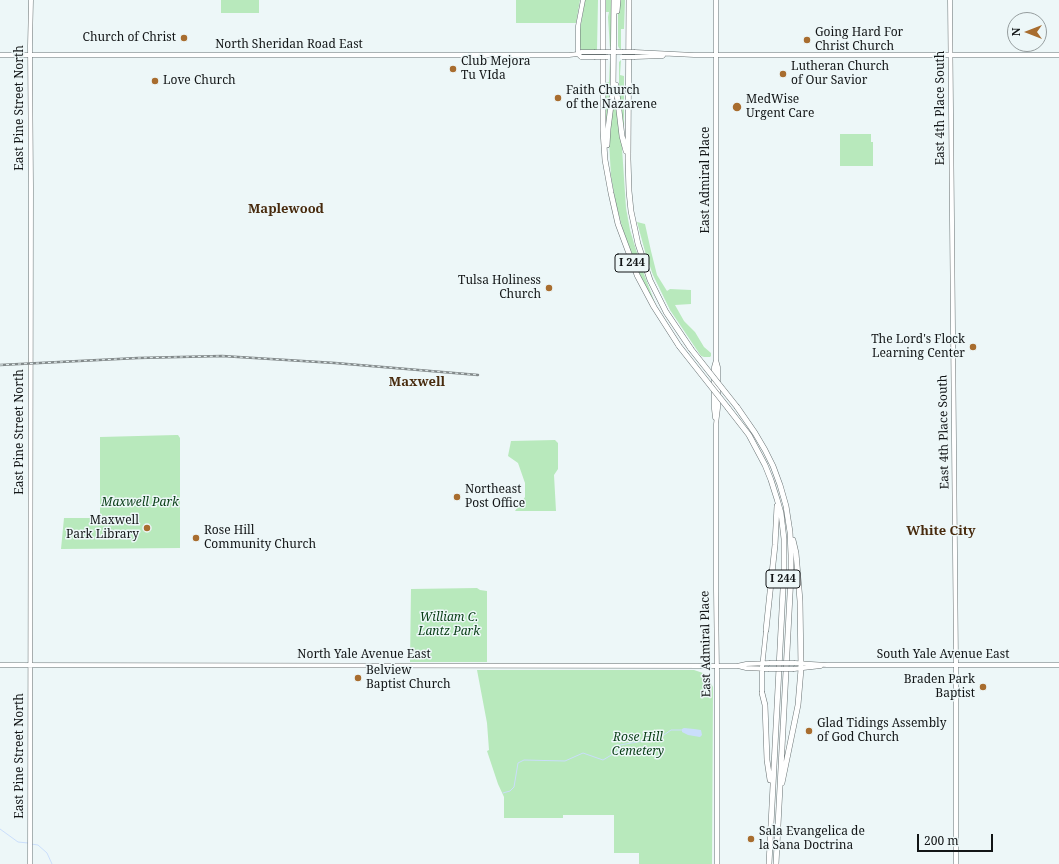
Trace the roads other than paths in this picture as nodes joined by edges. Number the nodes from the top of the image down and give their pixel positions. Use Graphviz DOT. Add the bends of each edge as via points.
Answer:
graph roads {
  1 [pos="31,0"];
  2 [pos="583,0"];
  3 [pos="603,0"];
  4 [pos="614,0"];
  5 [pos="618,0"];
  6 [pos="629,0"];
  7 [pos="716,0"];
  8 [pos="950,0"];
  9 [pos="578,54"];
  10 [pos="594,54"];
  11 [pos="617,54"];
  12 [pos="0,55"];
  13 [pos="30,55"];
  14 [pos="716,55"];
  15 [pos="950,55"];
  16 [pos="1059,55"];
  17 [pos="628,159"];
  18 [pos="607,170"];
  19 [pos="777,499"];
  20 [pos="788,519"];
  21 [pos="766,630"];
  22 [pos="763,663"];
  23 [pos="0,665"];
  24 [pos="30,665"];
  25 [pos="799,665"];
  26 [pos="956,665"];
  27 [pos="1059,665"];
  28 [pos="717,666"];
  29 [pos="728,666"];
  30 [pos="737,666"];
  31 [pos="762,668"];
  32 [pos="762,693"];
  33 [pos="772,791"];
  34 [pos="779,796"];
  35 [pos="30,864"];
  36 [pos="717,864"];
  37 [pos="769,864"];
  38 [pos="776,864"];
  39 [pos="956,864"];
  1 -- 13 [label="main road, East Pine Street North"];
  2 -- 9 [label="main road" via="578,30"];
  3 -- 18 [label="highway, I 244" via="603,131"];
  4 -- 11 [label="highway"];
  5 -- 11 [label="highway"];
  6 -- 17 [label="highway, I 244"];
  7 -- 14 [label="main road, East Admiral Place"];
  8 -- 15 [label="main road, East 4th Place South"];
  9 -- 10 [label="main road, North Sheridan Road East"];
  9 -- 13 [label="main road, North Sheridan Road East"];
  10 -- 11 [label="main road, North Sheridan Road East, bridge"];
  10 -- 11 [label="main road, North Sheridan Road East, bridge" via="608,57"];
  11 -- 14 [label="main road, North Sheridan Road East, bridge" via="635,55 648,52 670,55"];
  11 -- 17 [label="highway" via="617,98"];
  11 -- 18 [label="highway" via="607,136"];
  12 -- 13 [label="main road, North Sheridan Road East"];
  13 -- 24 [label="main road, East Pine Street North"];
  14 -- 15 [label="main road, North Sheridan Road East"];
  14 -- 28 [label="main road, East Admiral Place"];
  15 -- 16 [label="main road, North Sheridan Road East"];
  15 -- 26 [label="main road, East 4th Place South"];
  17 -- 20 [label="highway, I 244, bridge" via="631,211 638,244 650,280 676,329 737,407 765,450 780,485"];
  18 -- 19 [label="highway, I 244, bridge" via="618,224 637,275 654,307 680,346 745,430 760,454 772,480"];
  19 -- 21 [label="highway"];
  19 -- 33 [label="highway, I 244" via="783,527 784,554"];
  20 -- 25 [label="highway" via="796,553 800,614"];
  20 -- 34 [label="highway, I 244" via="791,562"];
  21 -- 22 [label="main road"];
  22 -- 25 [label="main road, South Yale Avenue East, bridge"];
  22 -- 30 [label="main road, South Yale Avenue East"];
  22 -- 31 [label="main road"];
  23 -- 24 [label="main road, North Yale Avenue East"];
  24 -- 28 [label="main road, North Yale Avenue East"];
  24 -- 35 [label="main road, East Pine Street North"];
  25 -- 26 [label="main road, South Yale Avenue East"];
  25 -- 31 [label="main road, South Yale Avenue East, bridge" via="794,669"];
  25 -- 34 [label="highway" via="798,705"];
  26 -- 27 [label="main road, South Yale Avenue East"];
  26 -- 39 [label="main road, East 4th Place South"];
  28 -- 29 [label="main road, North Yale Avenue East"];
  28 -- 36 [label="main road, East Admiral Place"];
  29 -- 30 [label="main road, South Yale Avenue East"];
  30 -- 31 [label="main road, South Yale Avenue East"];
  31 -- 32 [label="main road"];
  32 -- 33 [label="highway"];
  33 -- 37 [label="highway, I 244"];
  34 -- 38 [label="highway, I 244"];
}
